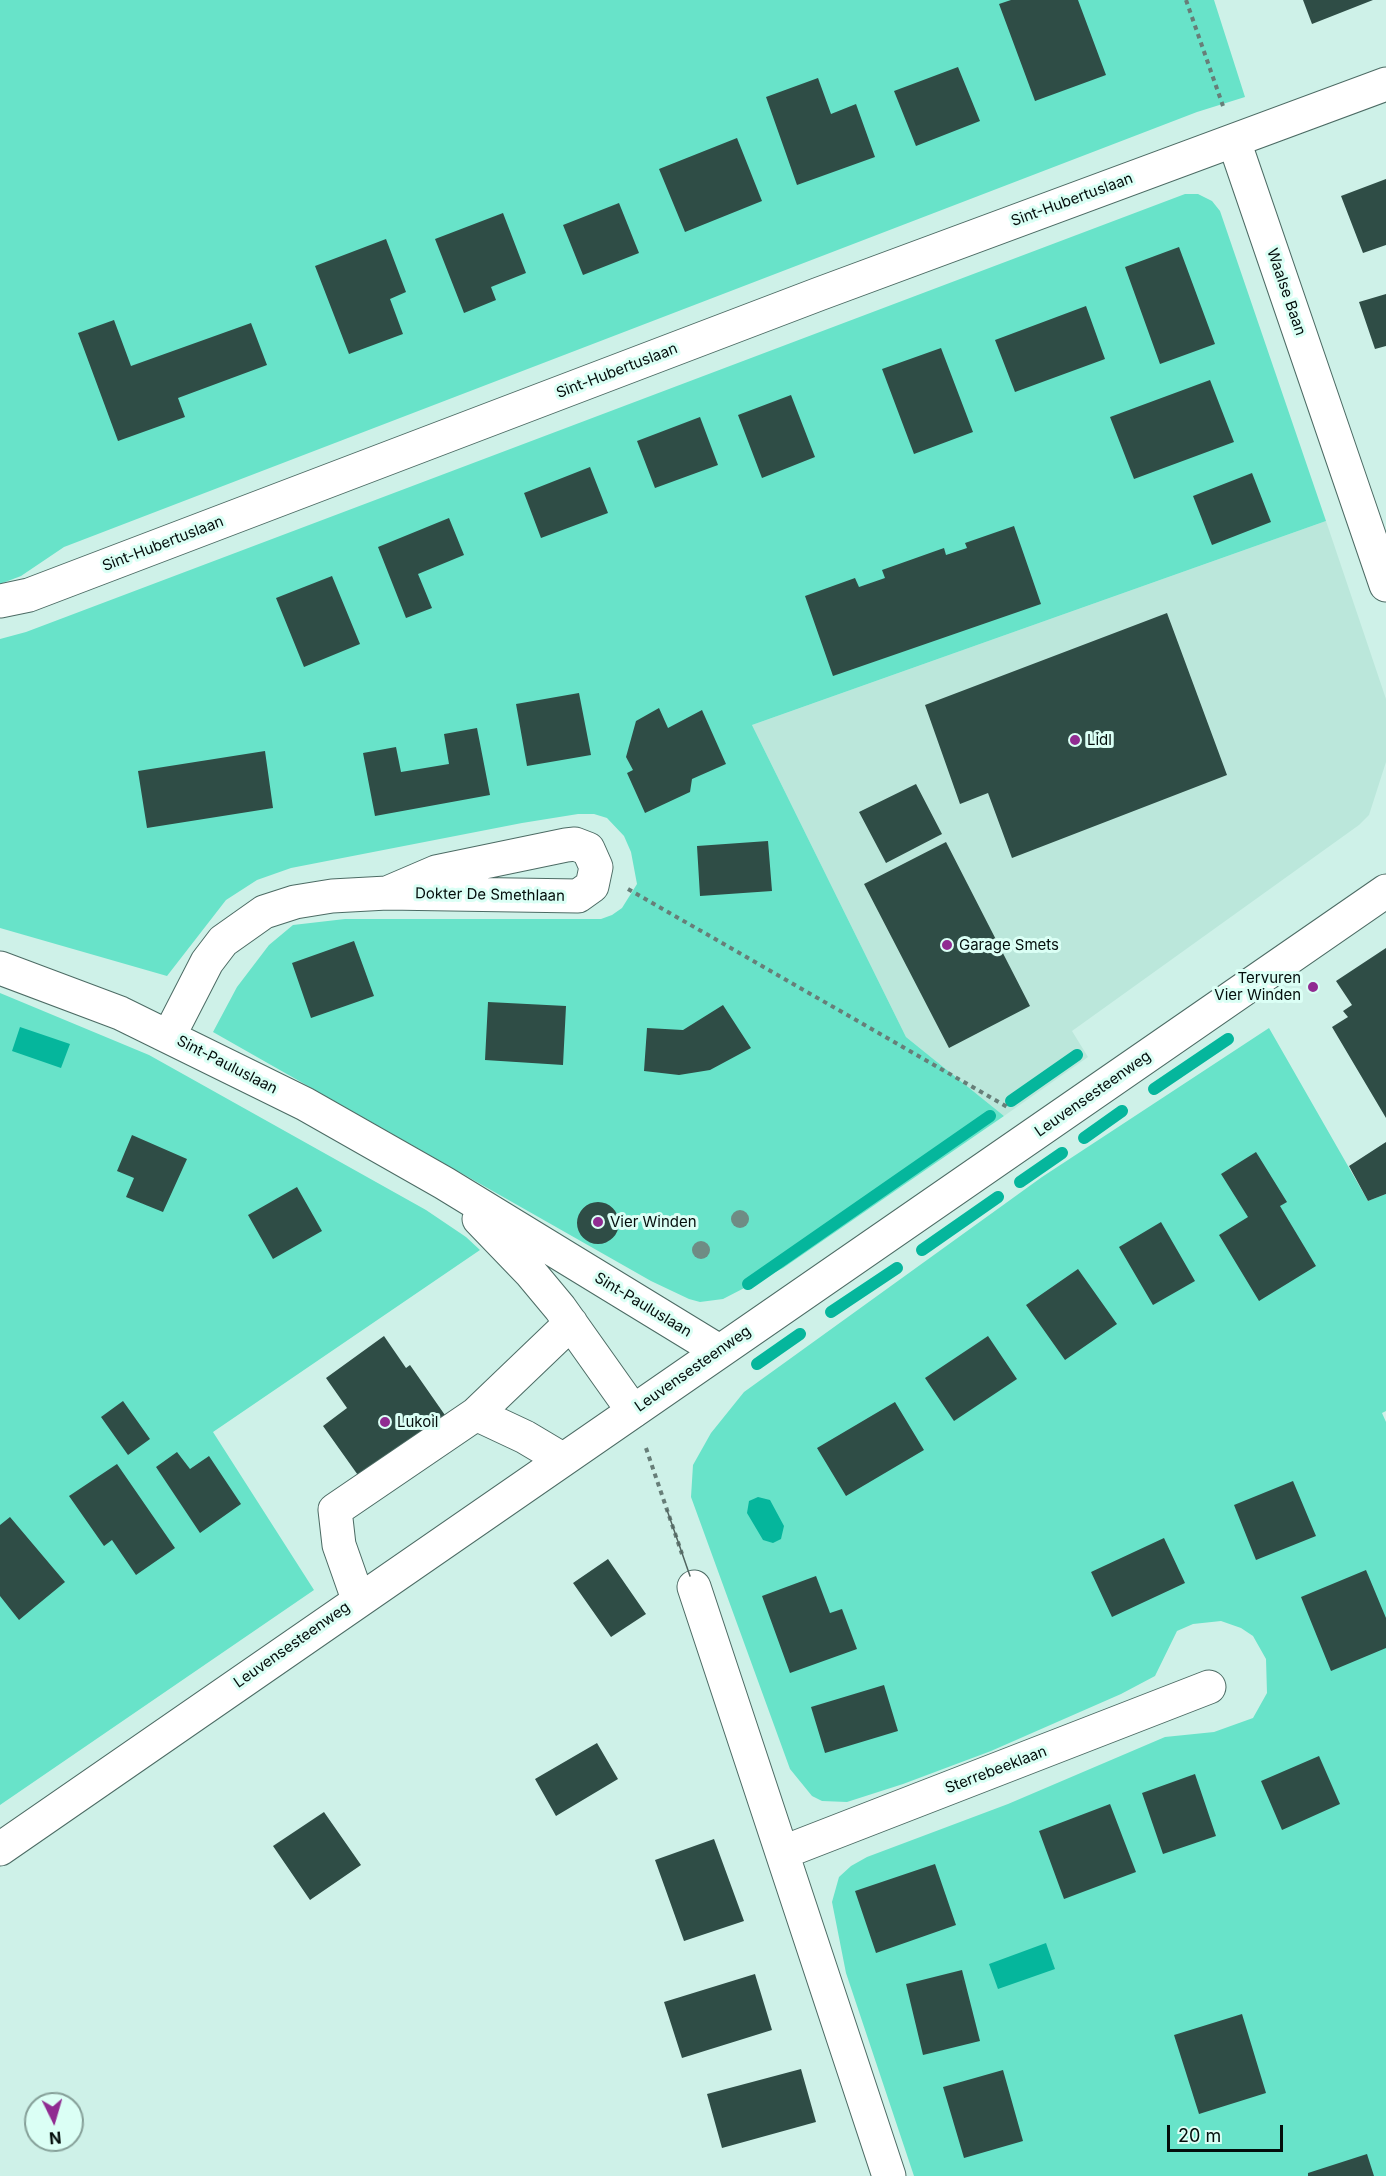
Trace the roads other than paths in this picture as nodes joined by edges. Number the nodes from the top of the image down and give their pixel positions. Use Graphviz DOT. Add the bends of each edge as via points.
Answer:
graph roads {
  1 [pos="1386,84"];
  2 [pos="1234,141"];
  3 [pos="1386,585"];
  4 [pos="0,602"];
  5 [pos="1386,891"];
  6 [pos="387,893"];
  7 [pos="0,968"];
  8 [pos="169,1036"];
  9 [pos="444,1183"];
  10 [pos="571,1323"];
  11 [pos="719,1351"];
  12 [pos="633,1411"];
  13 [pos="476,1414"];
  14 [pos="562,1459"];
  15 [pos="694,1587"];
  16 [pos="358,1599"];
  17 [pos="1209,1687"];
  18 [pos="0,1849"];
  19 [pos="784,1852"];
  20 [pos="889,2176"];
  1 -- 2 [label="street, Sint-Hubertuslaan"];
  2 -- 3 [label="street, Waalse Baan"];
  2 -- 4 [label="street, Sint-Hubertuslaan" via="819,294 29,595"];
  5 -- 11 [label="street, Leuvensesteenweg"];
  6 -- 6 [label="street, Dokter De Smethlaan" via="578,896 592,886 594,857 588,849 566,845 436,872"];
  6 -- 8 [label="street, Dokter De Smethlaan" via="295,902 264,912 241,926 207,962"];
  7 -- 8 [label="street, Sint-Pauluslaan" via="120,1013"];
  8 -- 9 [label="street, Sint-Pauluslaan" via="305,1104"];
  9 -- 10 [label="street, Sint-Pauluslaan" via="530,1272"];
  9 -- 11 [label="street, Sint-Pauluslaan"];
  10 -- 12 [label="street, Sint-Pauluslaan"];
  10 -- 13 [label="street"];
  11 -- 12 [label="street, Leuvensesteenweg"];
  12 -- 14 [label="street, Leuvensesteenweg"];
  13 -- 14 [label="street"];
  13 -- 16 [label="street" via="335,1510 339,1545"];
  14 -- 16 [label="street, Leuvensesteenweg"];
  15 -- 19 [label="street"];
  16 -- 18 [label="street, Leuvensesteenweg"];
  17 -- 19 [label="street, Sterrebeeklaan"];
  19 -- 20 [label="street"];
}
